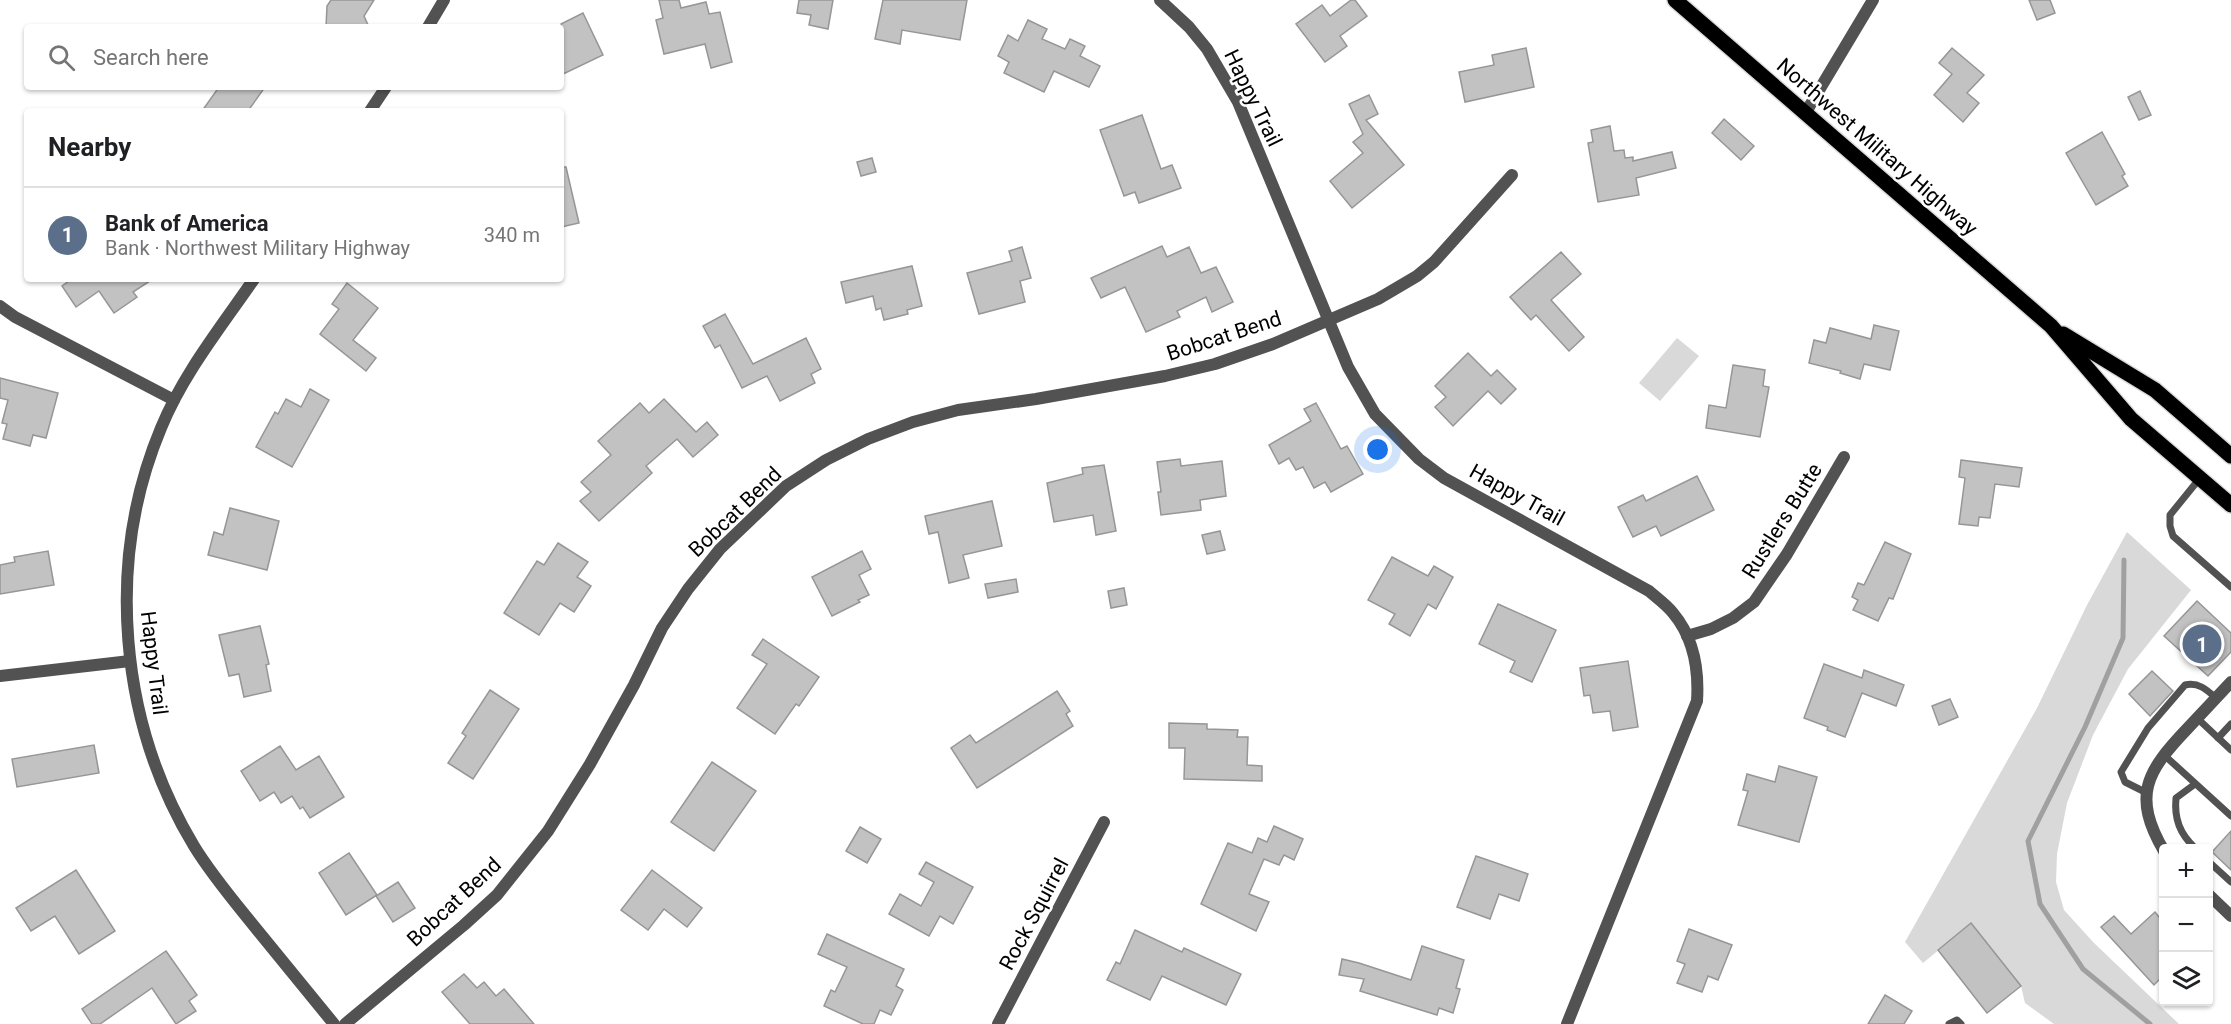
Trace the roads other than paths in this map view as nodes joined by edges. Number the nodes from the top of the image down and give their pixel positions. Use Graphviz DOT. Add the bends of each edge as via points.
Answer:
graph roads {
  1 [pos="444,0"];
  2 [pos="1160,0"];
  3 [pos="1675,0"];
  4 [pos="1873,0"];
  5 [pos="430,24"];
  6 [pos="384,90"];
  7 [pos="372,108"];
  8 [pos="1806,112"];
  9 [pos="1512,175"];
  10 [pos="252,282"];
  11 [pos="0,306"];
  12 [pos="1328,319"];
  13 [pos="2050,326"];
  14 [pos="174,400"];
  15 [pos="2231,456"];
  16 [pos="1844,457"];
  17 [pos="2200,478"];
  18 [pos="2231,505"];
  19 [pos="2231,587"];
  20 [pos="1688,636"];
  21 [pos="130,662"];
  22 [pos="0,676"];
  23 [pos="2231,682"];
  24 [pos="2216,698"];
  25 [pos="2198,718"];
  26 [pos="2231,724"];
  27 [pos="2218,738"];
  28 [pos="2231,750"];
  29 [pos="2163,754"];
  30 [pos="2194,784"];
  31 [pos="2147,793"];
  32 [pos="2231,816"];
  33 [pos="1104,822"];
  34 [pos="2159,844"];
  35 [pos="2190,844"];
  36 [pos="2213,866"];
  37 [pos="2231,882"];
  38 [pos="2212,898"];
  39 [pos="2231,916"];
  40 [pos="334,1024"];
  41 [pos="345,1024"];
  42 [pos="998,1024"];
  43 [pos="1567,1024"];
  44 [pos="1949,1024"];
  45 [pos="1961,1024"];
  1 -- 5 [label="street"];
  2 -- 12 [label="street, Happy Trail" via="1207,49 1238,102"];
  3 -- 8 [label="main road, Northwest Military Highway"];
  4 -- 8 [label="street"];
  6 -- 7 [label="street"];
  8 -- 13 [label="main road, Northwest Military Highway"];
  9 -- 12 [label="street, Bobcat Bend" via="1417,276 1378,299"];
  10 -- 14 [label="street, Happy Trail"];
  11 -- 14 [label="street"];
  12 -- 20 [label="street, Happy Trail" via="1348,368 1375,414 1419,459 1444,478 1649,591 1674,613"];
  12 -- 41 [label="street, Bobcat Bend" via="1215,364 1165,376 958,410 913,422 826,460 786,486 720,549 688,589 662,628 590,764 548,831 497,895"];
  13 -- 15 [label="main road, Northwest Military Highway" via="2155,390"];
  13 -- 17 [label="main road, Northwest Military Highway" via="2132,419"];
  14 -- 21 [label="street, Happy Trail" via="160,429 134,522 126,618"];
  16 -- 20 [label="street, Rustlers Butte" via="1754,602 1733,618"];
  17 -- 18 [label="main road, Northwest Military Highway"];
  17 -- 19 [label="lane" via="2170,515 2170,526 2174,536"];
  20 -- 43 [label="street, Happy Trail" via="1697,668 1697,701"];
  21 -- 22 [label="street"];
  21 -- 40 [label="street, Happy Trail" via="140,718 152,754 194,847"];
  23 -- 24 [label="street"];
  24 -- 25 [label="street"];
  24 -- 31 [label="lane" via="2205,688 2185,685 2148,728 2121,772 2125,782"];
  25 -- 27 [label="lane"];
  25 -- 29 [label="street"];
  26 -- 27 [label="lane"];
  27 -- 28 [label="lane"];
  29 -- 30 [label="lane"];
  29 -- 31 [label="street" via="2149,779"];
  30 -- 32 [label="lane"];
  30 -- 35 [label="lane" via="2176,798 2175,810 2183,837"];
  31 -- 34 [label="street" via="2151,829"];
  33 -- 42 [label="street, Rock Squirrel"];
  36 -- 37 [label="lane"];
  38 -- 39 [label="street"];
  44 -- 45 [label="lane" via="1957,1020"];
}
